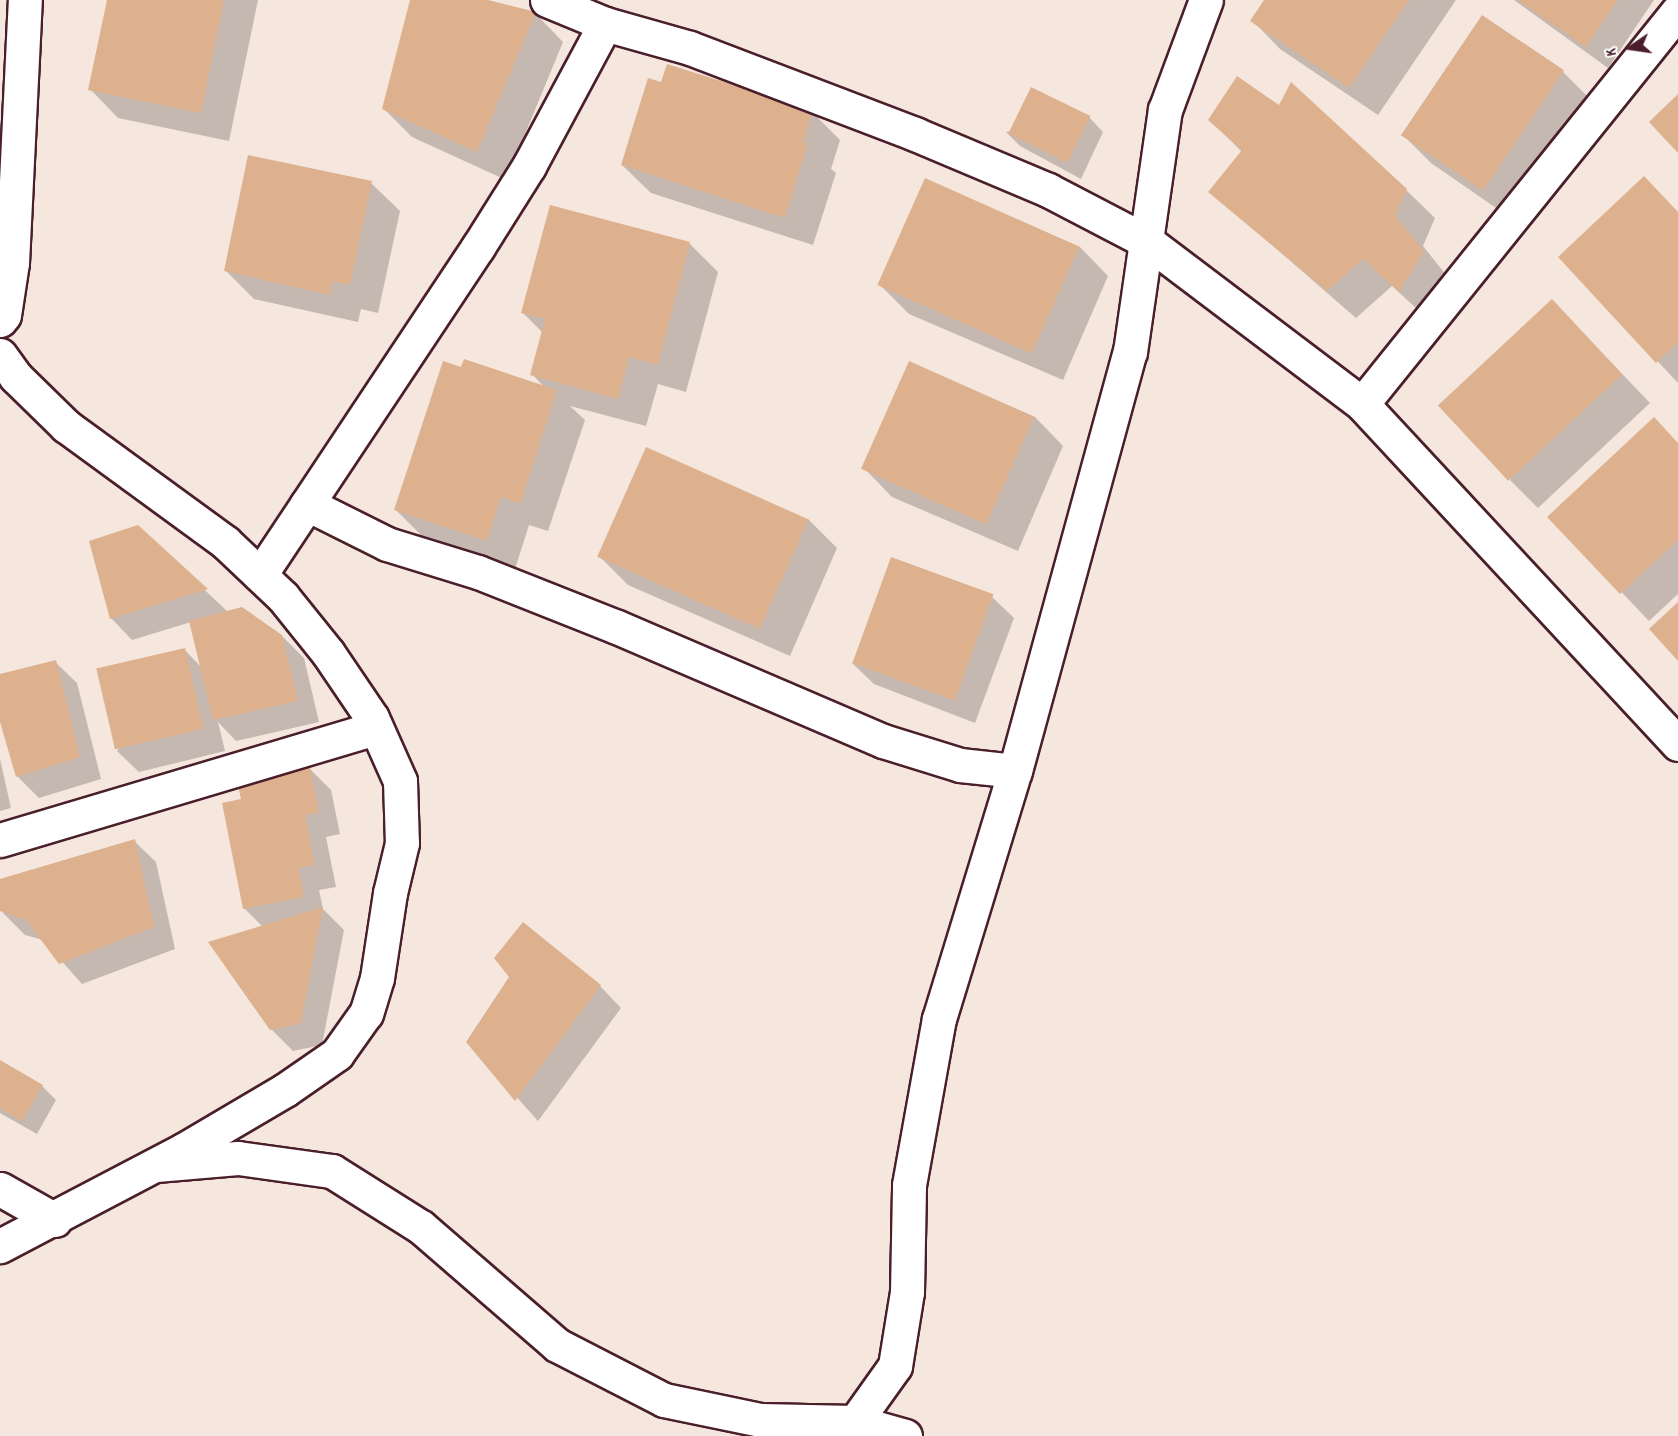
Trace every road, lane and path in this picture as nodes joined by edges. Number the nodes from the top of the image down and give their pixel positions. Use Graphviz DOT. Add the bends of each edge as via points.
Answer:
graph roads {
  1 [pos="25,0"];
  2 [pos="547,0"];
  3 [pos="1206,0"];
  4 [pos="1678,11"];
  5 [pos="605,24"];
  6 [pos="7,192"];
  7 [pos="1148,242"];
  8 [pos="0,320"];
  9 [pos="0,355"];
  10 [pos="1362,404"];
  11 [pos="307,504"];
  12 [pos="260,575"];
  13 [pos="376,728"];
  14 [pos="1678,744"];
  15 [pos="1015,771"];
  16 [pos="0,840"];
  17 [pos="156,1164"];
  18 [pos="0,1189"];
  19 [pos="55,1220"];
  20 [pos="0,1246"];
  21 [pos="855,1422"];
  22 [pos="904,1436"];
  1 -- 6 [label="street"];
  2 -- 5 [label="street"];
  3 -- 7 [label="street" via="1165,110"];
  4 -- 10 [label="street"];
  5 -- 7 [label="street" via="690,48 915,134 1048,190"];
  5 -- 11 [label="street" via="529,166 379,400"];
  6 -- 8 [label="street" via="12,263"];
  7 -- 10 [label="street"];
  7 -- 15 [label="street" via="1130,352"];
  9 -- 12 [label="street" via="16,377 66,426 225,542"];
  10 -- 14 [label="street"];
  11 -- 12 [label="street"];
  11 -- 15 [label="street" via="387,544 478,572 617,627 884,741 960,765"];
  12 -- 13 [label="street" via="328,653"];
  13 -- 16 [label="street"];
  13 -- 17 [label="street" via="400,781 402,843 377,978 366,1013 336,1054 285,1090"];
  15 -- 21 [label="street" via="942,1009 921,1106 909,1185 907,1292 895,1366"];
  17 -- 19 [label="street"];
  17 -- 21 [label="street" via="238,1158 332,1171 421,1227 557,1345 664,1400 762,1420"];
  18 -- 19 [label="street"];
  19 -- 20 [label="street"];
  21 -- 22 [label="street"];
}
